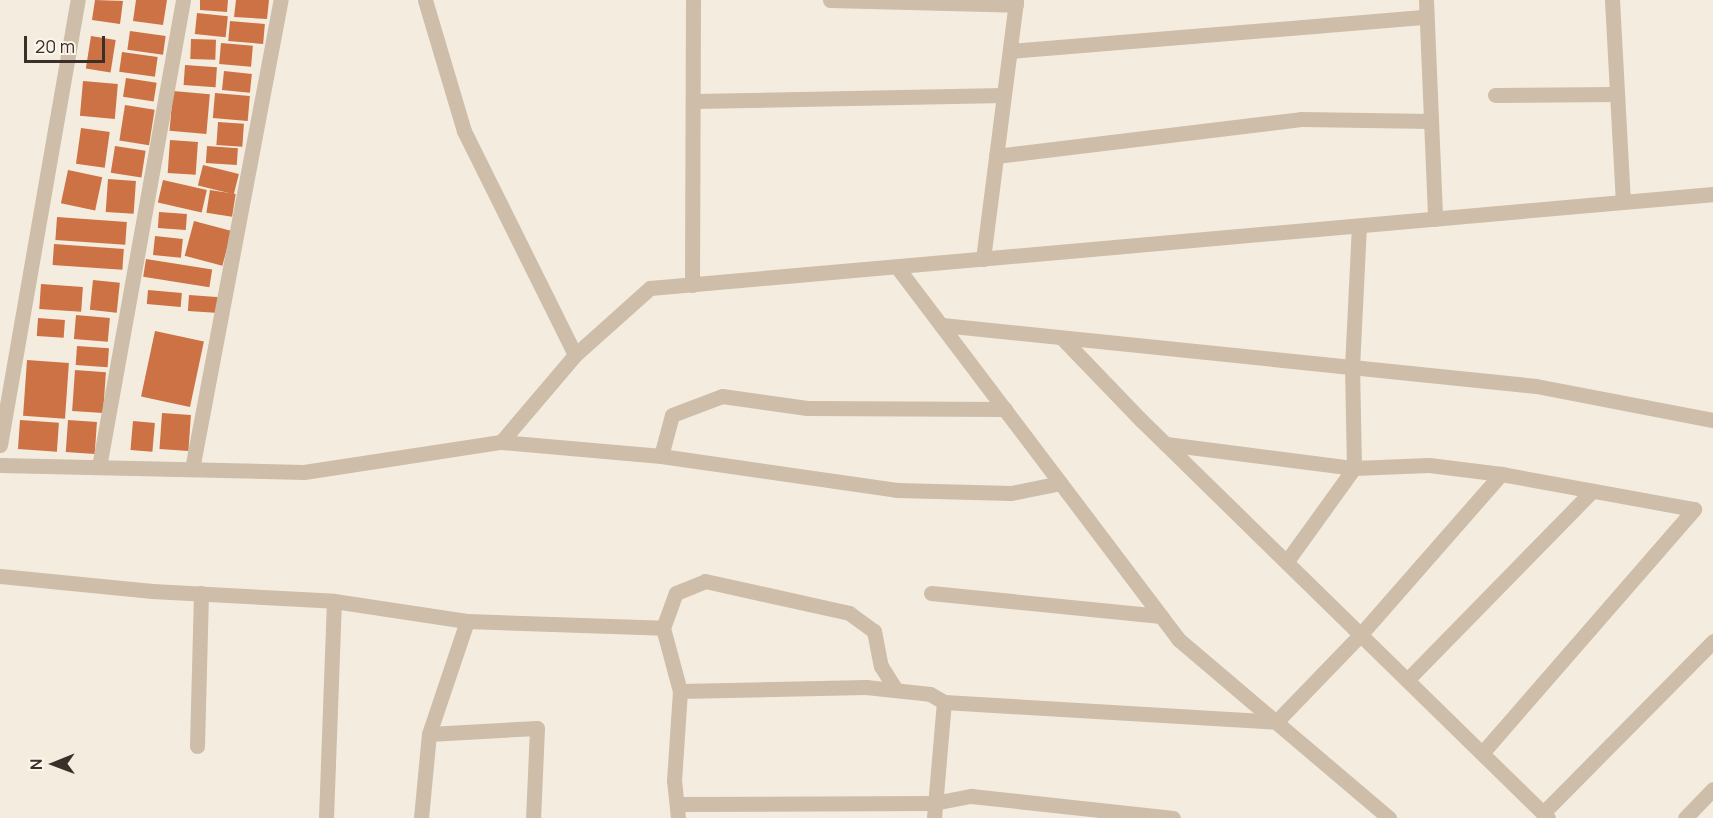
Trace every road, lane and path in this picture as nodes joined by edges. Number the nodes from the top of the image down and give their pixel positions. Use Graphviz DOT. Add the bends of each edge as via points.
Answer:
graph roads {
  1 [pos="78,0"];
  2 [pos="183,0"];
  3 [pos="281,0"];
  4 [pos="426,0"];
  5 [pos="693,0"];
  6 [pos="830,0"];
  7 [pos="1426,0"];
  8 [pos="1612,0"];
  9 [pos="1016,2"];
  10 [pos="1426,16"];
  11 [pos="1010,51"];
  12 [pos="1495,94"];
  13 [pos="1617,94"];
  14 [pos="1004,95"];
  15 [pos="694,100"];
  16 [pos="1431,121"];
  17 [pos="996,156"];
  18 [pos="1713,194"];
  19 [pos="1623,202"];
  20 [pos="1435,219"];
  21 [pos="1359,226"];
  22 [pos="983,259"];
  23 [pos="897,267"];
  24 [pos="692,285"];
  25 [pos="942,325"];
  26 [pos="1062,338"];
  27 [pos="575,355"];
  28 [pos="1353,368"];
  29 [pos="1005,409"];
  30 [pos="1713,420"];
  31 [pos="501,442"];
  32 [pos="1166,444"];
  33 [pos="0,445"];
  34 [pos="661,456"];
  35 [pos="0,465"];
  36 [pos="99,467"];
  37 [pos="1354,468"];
  38 [pos="192,469"];
  39 [pos="1501,474"];
  40 [pos="1060,483"];
  41 [pos="1592,490"];
  42 [pos="1287,561"];
  43 [pos="0,576"];
  44 [pos="201,593"];
  45 [pos="931,593"];
  46 [pos="334,601"];
  47 [pos="1161,616"];
  48 [pos="467,621"];
  49 [pos="663,628"];
  50 [pos="1361,634"];
  51 [pos="1713,641"];
  52 [pos="1409,678"];
  53 [pos="896,690"];
  54 [pos="680,691"];
  55 [pos="944,702"];
  56 [pos="1276,722"];
  57 [pos="429,734"];
  58 [pos="197,746"];
  59 [pos="1483,752"];
  60 [pos="1713,789"];
  61 [pos="934,810"];
  62 [pos="679,811"];
  63 [pos="1546,815"];
  64 [pos="326,818"];
  65 [pos="421,818"];
  66 [pos="533,818"];
  67 [pos="1173,818"];
  68 [pos="1389,818"];
  69 [pos="1685,818"];
  1 -- 33 [label="street"];
  2 -- 36 [label="street"];
  3 -- 38 [label="street"];
  4 -- 27 [label="street" via="464,132"];
  5 -- 15 [label="street"];
  6 -- 9 [label="street"];
  7 -- 10 [label="street"];
  8 -- 13 [label="street"];
  9 -- 11 [label="street"];
  10 -- 11 [label="street"];
  10 -- 16 [label="street"];
  11 -- 14 [label="street"];
  12 -- 13 [label="street"];
  13 -- 19 [label="street"];
  14 -- 15 [label="street"];
  14 -- 17 [label="street"];
  15 -- 24 [label="street"];
  16 -- 17 [label="street" via="1301,119"];
  16 -- 20 [label="street"];
  17 -- 22 [label="street"];
  18 -- 19 [label="street"];
  19 -- 20 [label="street"];
  20 -- 21 [label="street"];
  21 -- 22 [label="street"];
  21 -- 28 [label="street"];
  22 -- 23 [label="street"];
  23 -- 24 [label="street"];
  23 -- 25 [label="street"];
  24 -- 27 [label="street" via="650,288"];
  25 -- 26 [label="street"];
  25 -- 29 [label="street"];
  26 -- 28 [label="street"];
  26 -- 32 [label="street"];
  27 -- 31 [label="street"];
  28 -- 30 [label="street" via="1536,386"];
  28 -- 37 [label="street"];
  29 -- 34 [label="street" via="807,408 722,396 672,415"];
  29 -- 40 [label="street"];
  31 -- 34 [label="street"];
  31 -- 38 [label="street" via="304,472"];
  32 -- 37 [label="street"];
  32 -- 42 [label="street"];
  34 -- 40 [label="street" via="897,490 1011,493"];
  35 -- 36 [label="street"];
  36 -- 38 [label="street"];
  37 -- 39 [label="street" via="1429,465"];
  37 -- 42 [label="street"];
  39 -- 41 [label="street"];
  39 -- 50 [label="street"];
  40 -- 47 [label="street"];
  41 -- 52 [label="street"];
  41 -- 59 [label="street" via="1694,509"];
  42 -- 50 [label="street"];
  43 -- 44 [label="street"];
  44 -- 46 [label="street"];
  44 -- 58 [label="street"];
  45 -- 47 [label="street"];
  46 -- 48 [label="street"];
  46 -- 64 [label="street"];
  47 -- 56 [label="street" via="1178,639"];
  48 -- 49 [label="street"];
  48 -- 57 [label="street"];
  49 -- 53 [label="street" via="676,593 705,581 849,613 874,631 881,666"];
  49 -- 54 [label="street"];
  50 -- 52 [label="street"];
  50 -- 56 [label="street"];
  51 -- 63 [label="street"];
  52 -- 59 [label="street"];
  53 -- 54 [label="street"];
  53 -- 55 [label="street" via="930,694"];
  54 -- 62 [label="street" via="674,781"];
  55 -- 56 [label="street"];
  55 -- 61 [label="street"];
  56 -- 68 [label="street"];
  57 -- 65 [label="street"];
  57 -- 66 [label="street" via="537,729"];
  59 -- 63 [label="street"];
  60 -- 69 [label="street"];
  61 -- 62 [label="street"];
  61 -- 67 [label="street" via="972,796"];
}
